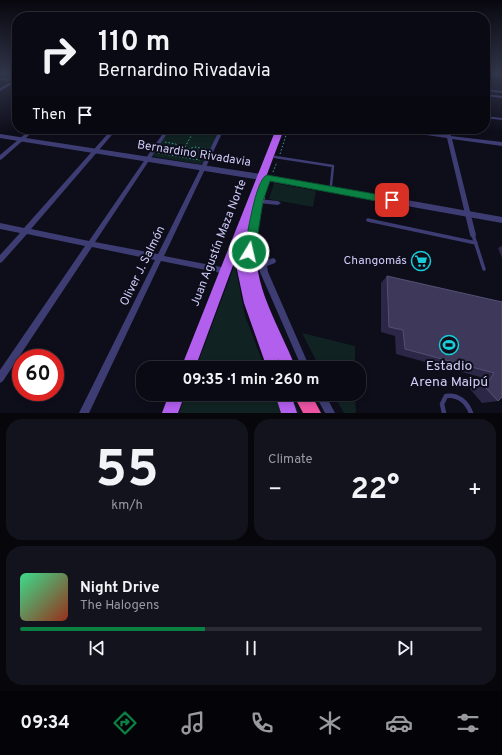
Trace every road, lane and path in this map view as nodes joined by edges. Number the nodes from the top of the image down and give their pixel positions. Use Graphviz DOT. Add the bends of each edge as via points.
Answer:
graph roads {
  1 [pos="490,96"];
  2 [pos="502,97"];
  3 [pos="490,118"];
  4 [pos="502,119"];
  5 [pos="0,133"];
  6 [pos="28,134"];
  7 [pos="110,134"];
  8 [pos="165,134"];
  9 [pos="192,134"];
  10 [pos="219,134"];
  11 [pos="278,134"];
  12 [pos="283,134"];
  13 [pos="286,134"];
  14 [pos="428,134"];
  15 [pos="449,134"];
  16 [pos="0,136"];
  17 [pos="450,137"];
  18 [pos="24,138"];
  19 [pos="163,144"];
  20 [pos="502,144"];
  21 [pos="160,148"];
  22 [pos="184,148"];
  23 [pos="97,149"];
  24 [pos="178,149"];
  25 [pos="188,149"];
  26 [pos="206,149"];
  27 [pos="180,154"];
  28 [pos="179,157"];
  29 [pos="0,158"];
  30 [pos="149,158"];
  31 [pos="276,158"];
  32 [pos="203,164"];
  33 [pos="266,175"];
  34 [pos="331,187"];
  35 [pos="258,201"];
  36 [pos="278,203"];
  37 [pos="467,211"];
  38 [pos="247,215"];
  39 [pos="502,216"];
  40 [pos="368,220"];
  41 [pos="502,220"];
  42 [pos="0,226"];
  43 [pos="25,231"];
  44 [pos="473,235"];
  45 [pos="476,243"];
  46 [pos="91,244"];
  47 [pos="249,252"];
  48 [pos="161,258"];
  49 [pos="0,260"];
  50 [pos="273,261"];
  51 [pos="264,265"];
  52 [pos="484,269"];
  53 [pos="226,271"];
  54 [pos="191,361"];
  55 [pos="272,361"];
  56 [pos="286,361"];
  57 [pos="303,361"];
  58 [pos="0,378"];
  59 [pos="174,401"];
  60 [pos="285,401"];
  61 [pos="300,401"];
  62 [pos="306,401"];
  63 [pos="324,401"];
  64 [pos="84,413"];
  65 [pos="170,413"];
  66 [pos="289,413"];
  67 [pos="304,413"];
  68 [pos="312,413"];
  69 [pos="330,413"];
  70 [pos="443,413"];
  71 [pos="471,413"];
  1 -- 2 [label="street"];
  3 -- 4 [label="street"];
  5 -- 18 [label="street, Bernardino Rivadavia"];
  6 -- 18 [label="street"];
  7 -- 23 [label="street"];
  8 -- 30 [label="street"];
  9 -- 22 [label="path"];
  10 -- 32 [label="street, Oliver J. Salmón"];
  11 -- 33 [label="main road, Juan Agustín Maza Norte"];
  12 -- 31 [label="main road"];
  13 -- 31 [label="path"];
  14 -- 17 [label="street"];
  15 -- 17 [label="street"];
  16 -- 18 [label="street, Bernardino Rivadavia"];
  17 -- 20 [label="street"];
  17 -- 37 [label="street"];
  18 -- 23 [label="street, Bernardino Rivadavia"];
  18 -- 29 [label="street"];
  19 -- 24 [label="path" via="173,143"];
  21 -- 28 [label="path" via="157,153"];
  22 -- 24 [label="path"];
  22 -- 25 [label="path"];
  23 -- 30 [label="street, Bernardino Rivadavia"];
  23 -- 43 [label="street"];
  24 -- 27 [label="path" via="176,152"];
  25 -- 26 [label="path"];
  25 -- 27 [label="path" via="186,153"];
  27 -- 28 [label="path"];
  28 -- 32 [label="path"];
  30 -- 32 [label="street, Bernardino Rivadavia"];
  30 -- 46 [label="street"];
  31 -- 33 [label="main road"];
  31 -- 33 [label="path"];
  31 -- 34 [label="lane" via="333,166"];
  32 -- 33 [label="street, Bernardino Rivadavia"];
  32 -- 48 [label="street, Oliver J. Salmón"];
  33 -- 34 [label="street, Bernardino Rivadavia"];
  33 -- 35 [label="main road"];
  33 -- 38 [label="main road, Juan Agustín Maza Norte"];
  34 -- 37 [label="street, Bernardino Rivadavia"];
  35 -- 36 [label="street"];
  35 -- 47 [label="main road"];
  37 -- 39 [label="street, Bernardino Rivadavia"];
  37 -- 41 [label="street, Bernardino Rivadavia"];
  37 -- 44 [label="street"];
  38 -- 53 [label="main road, Juan Agustín Maza Norte"];
  38 -- 55 [label="main road" via="241,241 244,279"];
  40 -- 45 [label="lane"];
  42 -- 43 [label="street"];
  43 -- 46 [label="street"];
  43 -- 49 [label="street"];
  44 -- 45 [label="lane"];
  45 -- 52 [label="lane"];
  46 -- 48 [label="street"];
  46 -- 58 [label="street"];
  47 -- 51 [label="street"];
  47 -- 56 [label="main road" via="251,273 260,300"];
  48 -- 53 [label="street"];
  48 -- 64 [label="street, Oliver J. Salmón"];
  50 -- 51 [label="street"];
  51 -- 57 [label="street" via="264,272"];
  53 -- 54 [label="main road, Juan Agustín Maza Norte"];
  59 -- 65 [label="main road"];
  60 -- 66 [label="main road"];
  61 -- 67 [label="main road"];
  62 -- 68 [label="highway"];
  63 -- 69 [label="street"];
  70 -- 71 [label="lane" via="443,398 449,394 467,404"];
}
